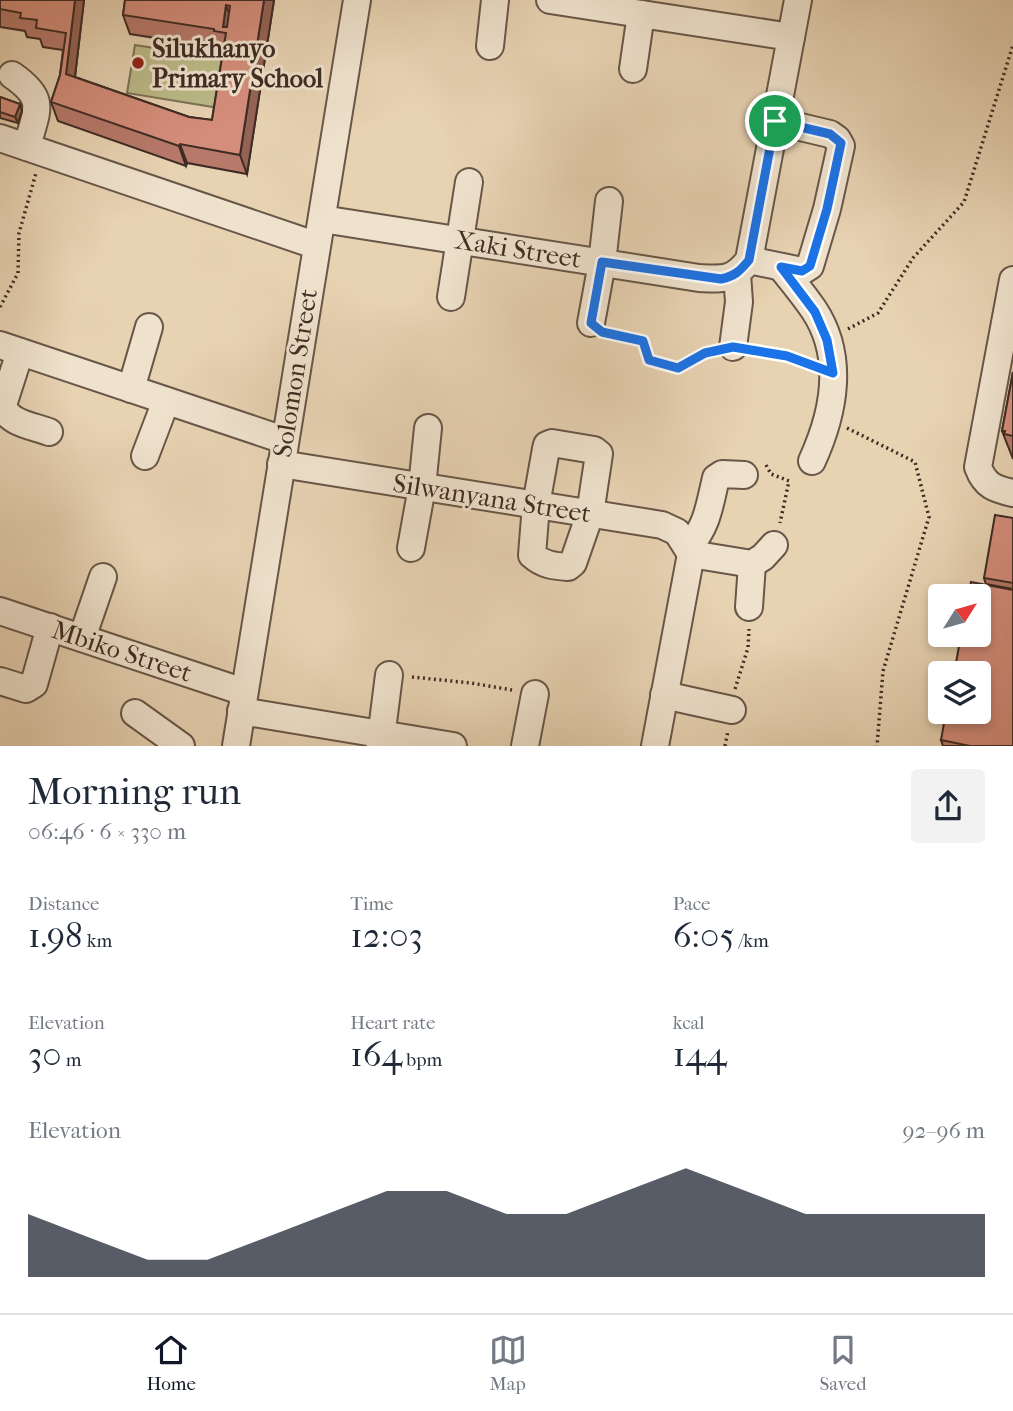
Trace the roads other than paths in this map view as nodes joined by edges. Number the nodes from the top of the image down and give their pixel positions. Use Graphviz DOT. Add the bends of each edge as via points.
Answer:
graph roads {
  1 [pos="357,0"];
  2 [pos="495,0"];
  3 [pos="550,0"];
  4 [pos="798,0"];
  5 [pos="654,10"];
  6 [pos="791,37"];
  7 [pos="490,46"];
  8 [pos="633,69"];
  9 [pos="12,75"];
  10 [pos="775,121"];
  11 [pos="0,138"];
  12 [pos="32,156"];
  13 [pos="469,182"];
  14 [pos="609,201"];
  15 [pos="322,219"];
  16 [pos="460,240"];
  17 [pos="315,245"];
  18 [pos="602,262"];
  19 [pos="743,267"];
  20 [pos="781,267"];
  21 [pos="1013,280"];
  22 [pos="451,297"];
  23 [pos="591,323"];
  24 [pos="149,327"];
  25 [pos="733,347"];
  26 [pos="10,349"];
  27 [pos="131,389"];
  28 [pos="166,401"];
  29 [pos="428,428"];
  30 [pos="49,432"];
  31 [pos="283,452"];
  32 [pos="145,456"];
  33 [pos="812,461"];
  34 [pos="744,475"];
  35 [pos="422,487"];
  36 [pos="1013,493"];
  37 [pos="536,505"];
  38 [pos="590,514"];
  39 [pos="774,545"];
  40 [pos="411,548"];
  41 [pos="690,551"];
  42 [pos="752,564"];
  43 [pos="103,577"];
  44 [pos="749,607"];
  45 [pos="0,611"];
  46 [pos="50,627"];
  47 [pos="82,638"];
  48 [pos="389,675"];
  49 [pos="0,681"];
  50 [pos="534,694"];
  51 [pos="664,695"];
  52 [pos="243,701"];
  53 [pos="732,710"];
  54 [pos="135,713"];
  55 [pos="381,740"];
  56 [pos="181,746"];
  57 [pos="236,746"];
  58 [pos="453,746"];
  59 [pos="525,746"];
  60 [pos="655,746"];
  1 -- 15 [label="street, Solomon Street"];
  2 -- 7 [label="street"];
  3 -- 5 [label="street"];
  4 -- 6 [label="street"];
  5 -- 6 [label="street"];
  5 -- 8 [label="street"];
  6 -- 10 [label="street"];
  9 -- 12 [label="street" via="36,97"];
  10 -- 19 [label="street"];
  10 -- 20 [label="street" via="830,134 841,146 810,266 802,271"];
  11 -- 12 [label="street"];
  12 -- 17 [label="street"];
  13 -- 16 [label="street"];
  14 -- 18 [label="street"];
  15 -- 16 [label="street, Xaki Street"];
  15 -- 17 [label="street, Solomon Street"];
  16 -- 18 [label="street, Xaki Street"];
  16 -- 22 [label="street"];
  17 -- 31 [label="street, Solomon Street"];
  18 -- 19 [label="street, Xaki Street" via="721,279"];
  18 -- 23 [label="street"];
  19 -- 20 [label="street, Xaki Street"];
  19 -- 25 [label="street"];
  20 -- 33 [label="street" via="815,312 827,340 833,373 828,419"];
  21 -- 36 [label="street" via="978,467 988,485"];
  24 -- 27 [label="street"];
  26 -- 27 [label="street, Silwanyana Street"];
  26 -- 30 [label="street" via="5,413"];
  27 -- 28 [label="street, Silwanyana Street"];
  28 -- 31 [label="street, Silwanyana Street"];
  28 -- 32 [label="street"];
  29 -- 35 [label="street"];
  31 -- 35 [label="street, Silwanyana Street"];
  31 -- 52 [label="street, Solomon Street"];
  34 -- 41 [label="street" via="716,478 705,523"];
  35 -- 37 [label="street, Silwanyana Street"];
  35 -- 40 [label="street"];
  37 -- 38 [label="street, Silwanyana Street"];
  37 -- 38 [label="street" via="532,555 550,565 568,567 573,563"];
  37 -- 38 [label="street" via="547,445 552,443 599,454"];
  38 -- 41 [label="street, Silwanyana Street" via="662,525 677,533"];
  39 -- 42 [label="street"];
  41 -- 42 [label="street"];
  41 -- 51 [label="street"];
  42 -- 44 [label="street"];
  43 -- 47 [label="street"];
  45 -- 46 [label="street, Mbiko Street"];
  46 -- 47 [label="street, Mbiko Street"];
  46 -- 49 [label="street" via="34,684 26,689"];
  47 -- 52 [label="street, Mbiko Street"];
  48 -- 55 [label="street"];
  50 -- 59 [label="street"];
  51 -- 53 [label="street"];
  51 -- 60 [label="street"];
  52 -- 55 [label="street, Mbiko Street"];
  52 -- 57 [label="street, Solomon Street"];
  54 -- 56 [label="street"];
  55 -- 58 [label="street, Mbiko Street"];
}
